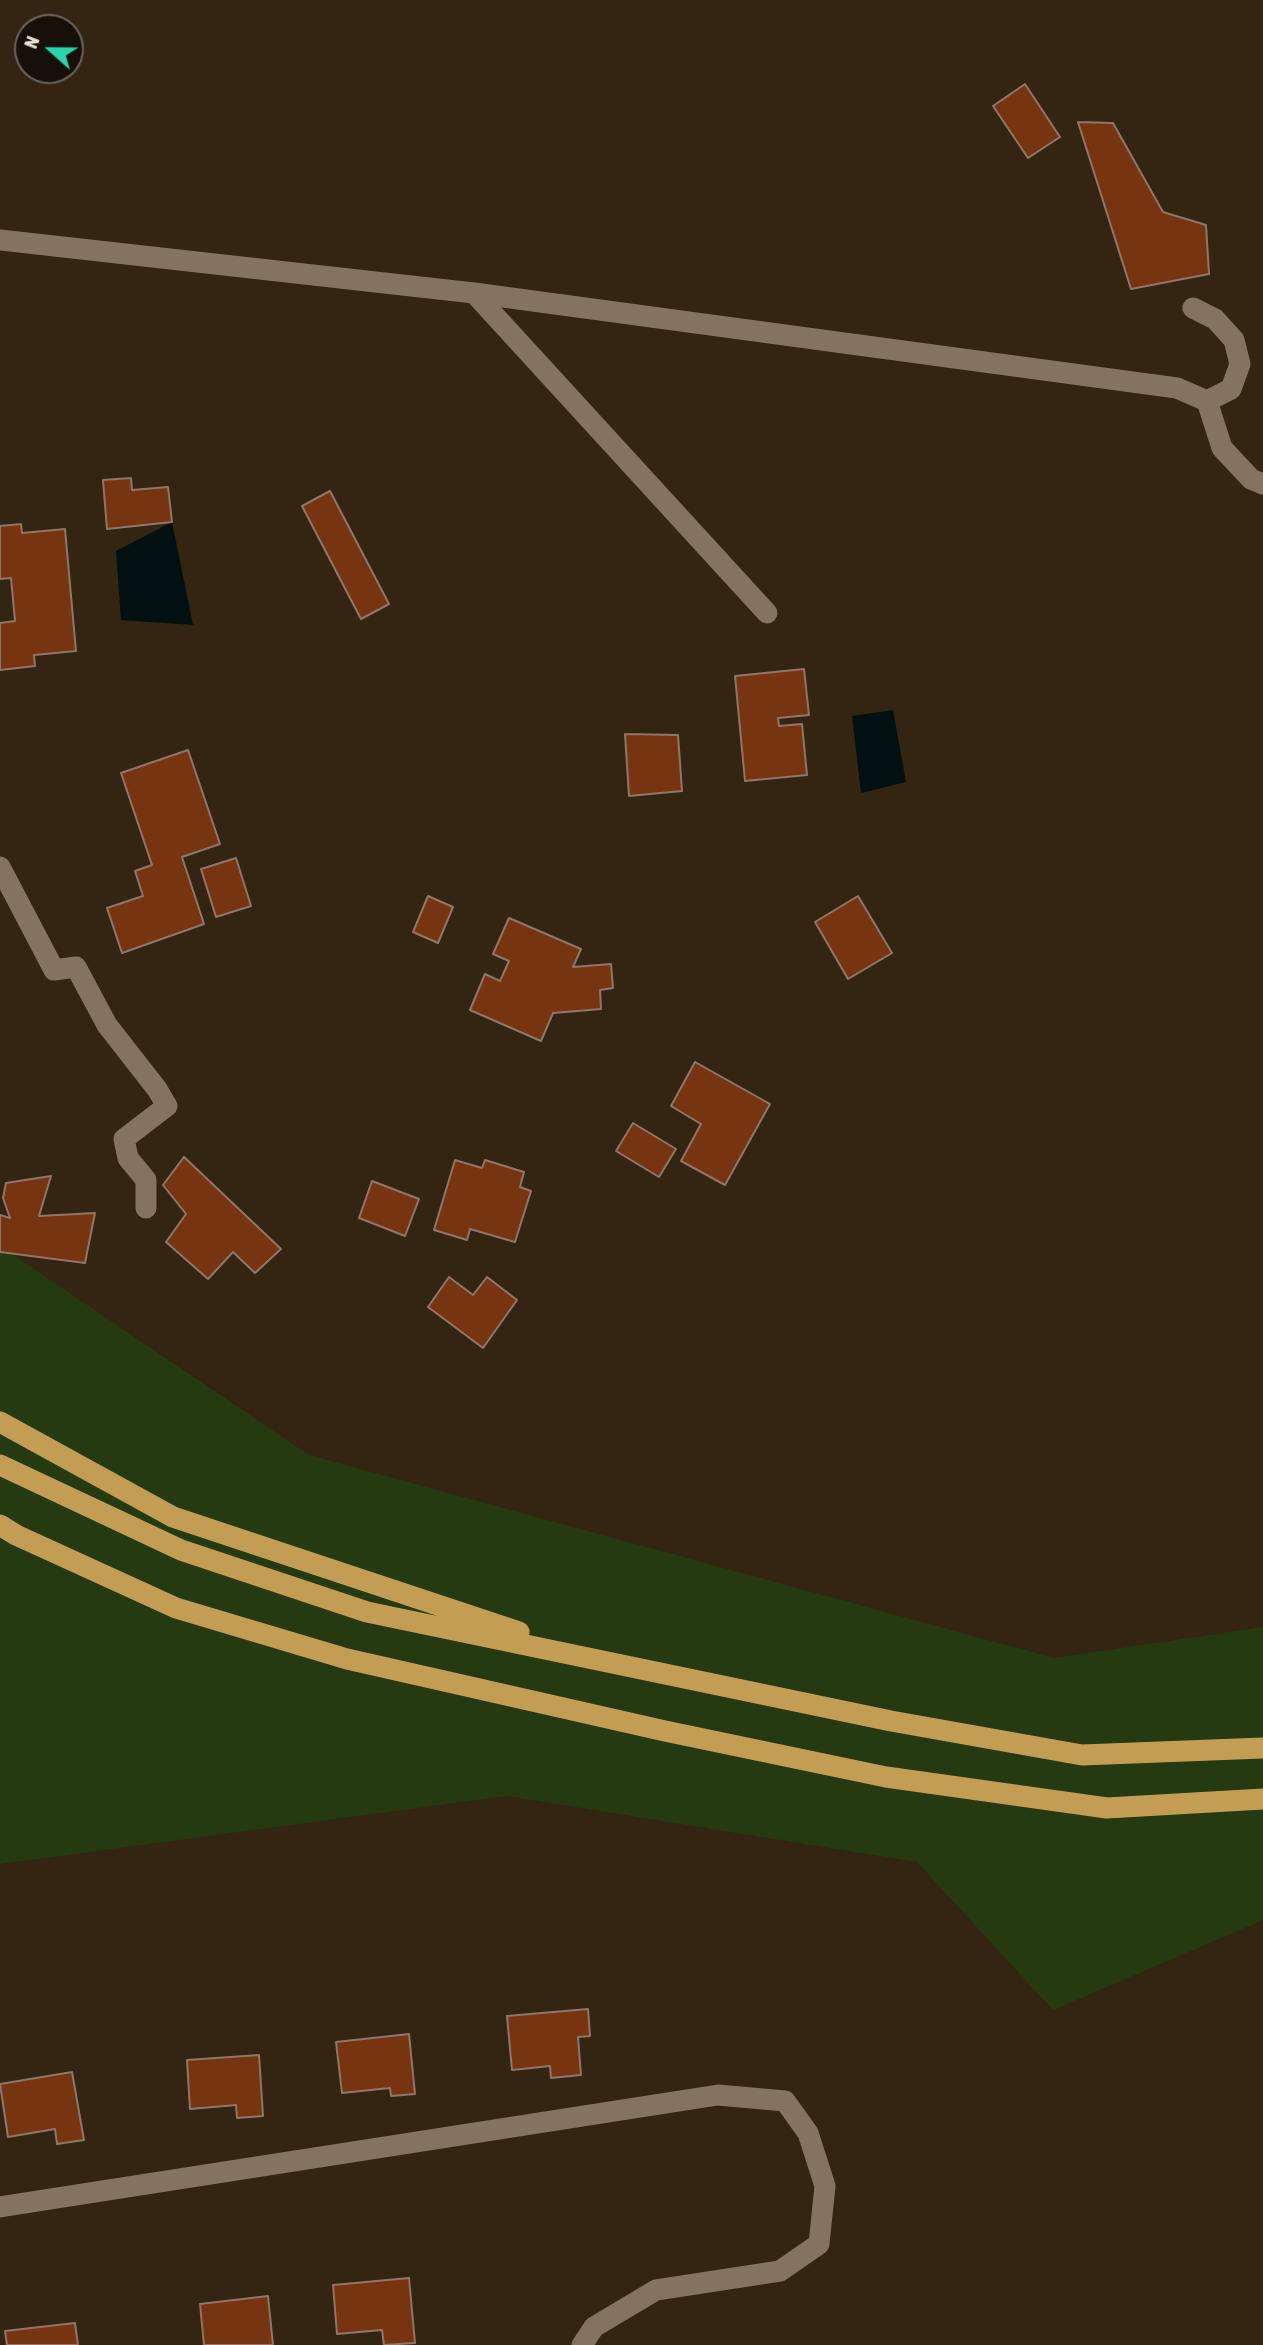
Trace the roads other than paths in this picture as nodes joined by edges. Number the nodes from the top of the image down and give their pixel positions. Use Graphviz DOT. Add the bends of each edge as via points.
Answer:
graph roads {
  1 [pos="0,240"];
  2 [pos="474,293"];
  3 [pos="1193,308"];
  4 [pos="1207,401"];
  5 [pos="1263,484"];
  6 [pos="766,613"];
  7 [pos="0,867"];
  8 [pos="146,1208"];
  9 [pos="0,1422"];
  10 [pos="0,1465"];
  11 [pos="0,1525"];
  12 [pos="613,1664"];
  13 [pos="1263,1748"];
  14 [pos="1263,1799"];
  15 [pos="0,2207"];
  16 [pos="582,2345"];
  1 -- 2 [label="street"];
  2 -- 4 [label="street" via="1177,388"];
  2 -- 6 [label="street"];
  3 -- 4 [label="street" via="1214,319 1234,340 1240,364 1231,389"];
  4 -- 5 [label="street" via="1222,448 1251,479"];
  7 -- 8 [label="street" via="54,970 76,967 107,1025 167,1106 124,1139 128,1158 146,1180"];
  9 -- 12 [label="highway" via="173,1517"];
  10 -- 12 [label="highway" via="181,1550 367,1612"];
  11 -- 14 [label="highway" via="176,1608 346,1659 665,1731 887,1777 1107,1808"];
  12 -- 13 [label="highway" via="1082,1755"];
  15 -- 16 [label="street" via="718,2095 785,2101 808,2133 825,2186 819,2244 780,2271 656,2290 594,2327"];
}
